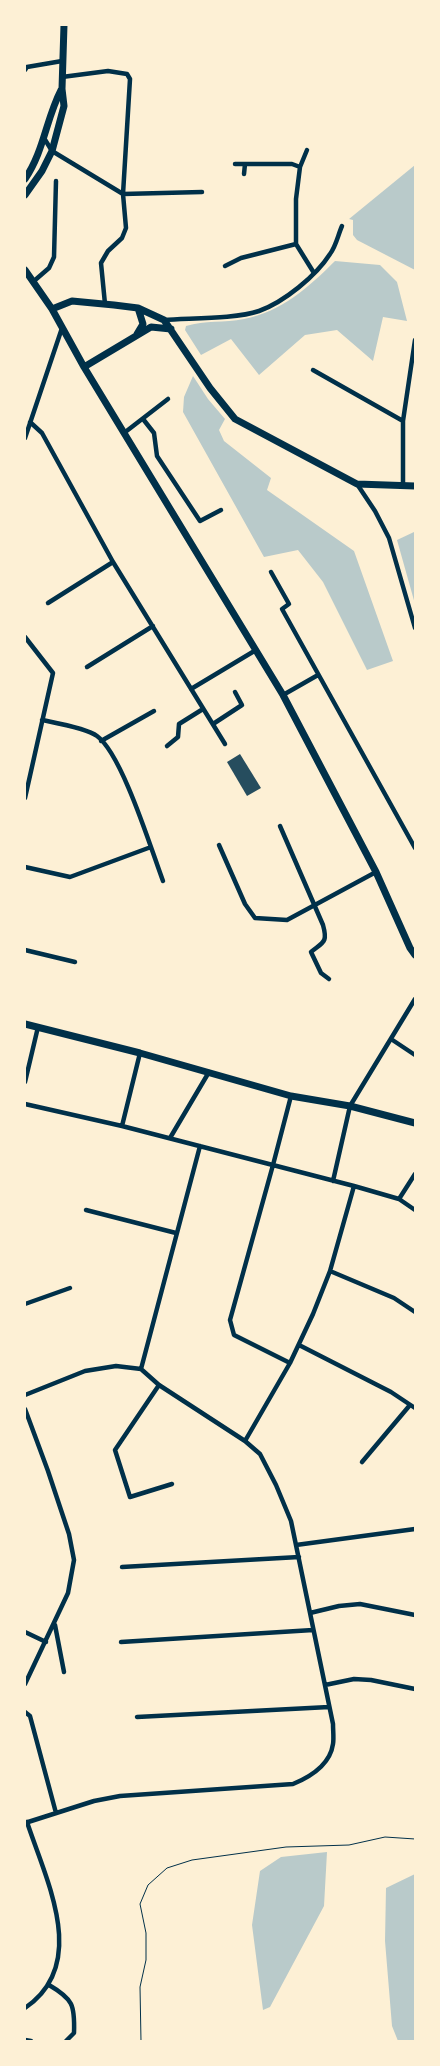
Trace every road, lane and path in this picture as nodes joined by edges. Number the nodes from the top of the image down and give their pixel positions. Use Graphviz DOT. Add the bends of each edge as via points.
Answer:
graph roads {
  1 [pos="64,25"];
  2 [pos="62,61"];
  3 [pos="25,70"];
  4 [pos="62,77"];
  5 [pos="62,89"];
  6 [pos="44,138"];
  7 [pos="306,150"];
  8 [pos="52,151"];
  9 [pos="235,164"];
  10 [pos="245,164"];
  11 [pos="300,167"];
  12 [pos="244,174"];
  13 [pos="25,179"];
  14 [pos="56,181"];
  15 [pos="202,192"];
  16 [pos="123,194"];
  17 [pos="25,195"];
  18 [pos="342,226"];
  19 [pos="296,244"];
  20 [pos="225,266"];
  21 [pos="25,270"];
  22 [pos="314,273"];
  23 [pos="34,281"];
  24 [pos="105,304"];
  25 [pos="138,308"];
  26 [pos="52,309"];
  27 [pos="164,320"];
  28 [pos="62,326"];
  29 [pos="171,329"];
  30 [pos="137,334"];
  31 [pos="415,340"];
  32 [pos="84,367"];
  33 [pos="313,370"];
  34 [pos="168,399"];
  35 [pos="143,420"];
  36 [pos="403,421"];
  37 [pos="30,422"];
  38 [pos="124,433"];
  39 [pos="25,438"];
  40 [pos="357,484"];
  41 [pos="403,485"];
  42 [pos="415,486"];
  43 [pos="220,510"];
  44 [pos="113,562"];
  45 [pos="271,572"];
  46 [pos="48,604"];
  47 [pos="152,626"];
  48 [pos="415,628"];
  49 [pos="25,637"];
  50 [pos="257,649"];
  51 [pos="87,667"];
  52 [pos="318,675"];
  53 [pos="191,689"];
  54 [pos="235,692"];
  55 [pos="283,696"];
  56 [pos="203,709"];
  57 [pos="154,711"];
  58 [pos="42,720"];
  59 [pos="213,724"];
  60 [pos="101,741"];
  61 [pos="224,744"];
  62 [pos="167,746"];
  63 [pos="25,798"];
  64 [pos="280,826"];
  65 [pos="219,845"];
  66 [pos="150,847"];
  67 [pos="415,848"];
  68 [pos="25,868"];
  69 [pos="376,872"];
  70 [pos="163,881"];
  71 [pos="315,906"];
  72 [pos="412,946"];
  73 [pos="25,950"];
  74 [pos="415,955"];
  75 [pos="75,962"];
  76 [pos="329,980"];
  77 [pos="415,999"];
  78 [pos="25,1024"];
  79 [pos="38,1027"];
  80 [pos="391,1039"];
  81 [pos="140,1053"];
  82 [pos="415,1055"];
  83 [pos="209,1072"];
  84 [pos="25,1082"];
  85 [pos="291,1096"];
  86 [pos="25,1104"];
  87 [pos="350,1106"];
  88 [pos="415,1123"];
  89 [pos="122,1126"];
  90 [pos="170,1138"];
  91 [pos="200,1146"];
  92 [pos="274,1165"];
  93 [pos="415,1174"];
  94 [pos="333,1181"];
  95 [pos="354,1186"];
  96 [pos="399,1199"];
  97 [pos="86,1210"];
  98 [pos="415,1210"];
  99 [pos="176,1232"];
  100 [pos="330,1271"];
  101 [pos="70,1288"];
  102 [pos="25,1304"];
  103 [pos="415,1312"];
  104 [pos="299,1345"];
  105 [pos="290,1363"];
  106 [pos="141,1369"];
  107 [pos="160,1385"];
  108 [pos="25,1394"];
  109 [pos="410,1405"];
  110 [pos="415,1408"];
  111 [pos="25,1409"];
  112 [pos="245,1441"];
  113 [pos="362,1462"];
  114 [pos="172,1484"];
  115 [pos="415,1530"];
  116 [pos="296,1545"];
  117 [pos="299,1557"];
  118 [pos="122,1567"];
  119 [pos="310,1613"];
  120 [pos="415,1615"];
  121 [pos="54,1624"];
  122 [pos="313,1630"];
  123 [pos="25,1632"];
  124 [pos="46,1642"];
  125 [pos="121,1642"];
  126 [pos="64,1672"];
  127 [pos="25,1684"];
  128 [pos="324,1686"];
  129 [pos="415,1689"];
  130 [pos="329,1707"];
  131 [pos="25,1712"];
  132 [pos="137,1717"];
  133 [pos="56,1813"];
  134 [pos="26,1823"];
  135 [pos="415,1838"];
  136 [pos="50,1985"];
  137 [pos="25,2008"];
  138 [pos="25,2040"];
  139 [pos="31,2041"];
  140 [pos="66,2041"];
  141 [pos="141,2041"];
  1 -- 2 [label="main road"];
  2 -- 3 [label="street"];
  2 -- 4 [label="main road"];
  4 -- 5 [label="main road"];
  4 -- 16 [label="street" via="108,71 127,74 130,79"];
  5 -- 6 [label="main road" via="53,105"];
  5 -- 8 [label="main road" via="64,106"];
  6 -- 8 [label="street"];
  6 -- 13 [label="main road"];
  7 -- 11 [label="street"];
  8 -- 16 [label="street"];
  8 -- 17 [label="main road"];
  9 -- 10 [label="street"];
  10 -- 11 [label="street" via="292,164"];
  10 -- 12 [label="street"];
  11 -- 19 [label="street"];
  14 -- 23 [label="street" via="54,257 49,268"];
  15 -- 16 [label="street"];
  16 -- 24 [label="street" via="126,228 122,238 101,263"];
  18 -- 22 [label="street" via="331,253"];
  19 -- 20 [label="street" via="241,258"];
  19 -- 22 [label="street"];
  21 -- 23 [label="main road"];
  22 -- 27 [label="street" via="288,295 259,311"];
  23 -- 26 [label="main road"];
  24 -- 25 [label="main road"];
  24 -- 26 [label="main road" via="72,301"];
  25 -- 27 [label="main road"];
  25 -- 30 [label="main road" via="143,324"];
  26 -- 28 [label="main road"];
  27 -- 29 [label="main road"];
  28 -- 32 [label="main road"];
  28 -- 37 [label="street"];
  29 -- 30 [label="main road" via="151,327"];
  29 -- 40 [label="main road" via="210,388 236,419"];
  30 -- 32 [label="main road"];
  31 -- 36 [label="street"];
  32 -- 38 [label="main road"];
  33 -- 36 [label="street"];
  34 -- 35 [label="street"];
  35 -- 38 [label="street"];
  35 -- 43 [label="street" via="154,433 157,456 200,521"];
  36 -- 41 [label="street"];
  37 -- 39 [label="street"];
  37 -- 44 [label="street" via="42,433"];
  38 -- 50 [label="main road"];
  40 -- 41 [label="main road"];
  40 -- 48 [label="street" via="389,538"];
  41 -- 42 [label="main road"];
  44 -- 46 [label="street"];
  44 -- 47 [label="street"];
  45 -- 52 [label="street" via="289,604 282,609"];
  47 -- 51 [label="street"];
  47 -- 53 [label="street"];
  49 -- 58 [label="street" via="53,673"];
  50 -- 53 [label="street"];
  50 -- 55 [label="main road"];
  52 -- 55 [label="street"];
  52 -- 67 [label="street"];
  53 -- 56 [label="street"];
  54 -- 59 [label="street" via="242,705"];
  55 -- 69 [label="main road"];
  56 -- 59 [label="street"];
  56 -- 62 [label="street" via="179,724 178,737"];
  57 -- 60 [label="street"];
  58 -- 60 [label="street" via="97,736"];
  58 -- 63 [label="street"];
  59 -- 61 [label="street"];
  60 -- 66 [label="street" via="126,781"];
  64 -- 71 [label="street"];
  65 -- 71 [label="street" via="245,904 255,918 287,920"];
  66 -- 68 [label="street" via="70,877"];
  66 -- 70 [label="street"];
  69 -- 71 [label="street"];
  69 -- 72 [label="main road"];
  71 -- 76 [label="street" via="326,936 324,942 311,952 321,973"];
  72 -- 74 [label="main road"];
  73 -- 75 [label="street"];
  77 -- 80 [label="street"];
  78 -- 79 [label="main road"];
  79 -- 81 [label="main road"];
  79 -- 84 [label="street"];
  80 -- 82 [label="street"];
  80 -- 87 [label="street"];
  81 -- 83 [label="main road"];
  81 -- 89 [label="street"];
  83 -- 85 [label="main road"];
  83 -- 90 [label="street"];
  85 -- 87 [label="main road"];
  85 -- 92 [label="street"];
  86 -- 89 [label="street"];
  87 -- 88 [label="main road"];
  87 -- 94 [label="street"];
  89 -- 90 [label="street"];
  90 -- 91 [label="street"];
  91 -- 92 [label="street"];
  91 -- 99 [label="street"];
  92 -- 94 [label="street"];
  92 -- 105 [label="street" via="230,1320 234,1335"];
  93 -- 96 [label="street"];
  94 -- 95 [label="street"];
  95 -- 96 [label="street"];
  95 -- 100 [label="street"];
  96 -- 98 [label="street"];
  97 -- 99 [label="street"];
  99 -- 106 [label="street"];
  100 -- 103 [label="street" via="394,1298"];
  100 -- 104 [label="street"];
  101 -- 102 [label="street"];
  104 -- 105 [label="street"];
  104 -- 109 [label="street"];
  105 -- 112 [label="street"];
  106 -- 107 [label="street"];
  106 -- 108 [label="street" via="116,1366 85,1370"];
  107 -- 112 [label="street"];
  107 -- 114 [label="street" via="115,1450 130,1497"];
  109 -- 110 [label="street"];
  109 -- 113 [label="street"];
  111 -- 121 [label="street" via="48,1470 72,1550 68,1593"];
  112 -- 116 [label="street" via="260,1454 276,1485 291,1521"];
  115 -- 116 [label="street"];
  116 -- 117 [label="street"];
  117 -- 118 [label="street"];
  117 -- 119 [label="street"];
  119 -- 120 [label="street" via="360,1604"];
  119 -- 122 [label="street"];
  121 -- 124 [label="street"];
  121 -- 126 [label="street"];
  122 -- 125 [label="street"];
  122 -- 128 [label="street"];
  123 -- 124 [label="street"];
  124 -- 127 [label="street"];
  128 -- 129 [label="street" via="354,1679"];
  128 -- 130 [label="street"];
  130 -- 132 [label="street"];
  130 -- 133 [label="street" via="333,1746 324,1764 309,1778 292,1784 120,1796"];
  131 -- 133 [label="street" via="32,1722"];
  133 -- 134 [label="street"];
  134 -- 136 [label="street" via="59,1921 57,1968"];
  135 -- 141 [label="path" via="385,1837 349,1845 286,1847 192,1860 167,1868 148,1886 140,1904 146,1933 140,1987"];
  136 -- 137 [label="street"];
  136 -- 140 [label="street" via="72,2003 74,2033"];
  138 -- 139 [label="street"];
}
